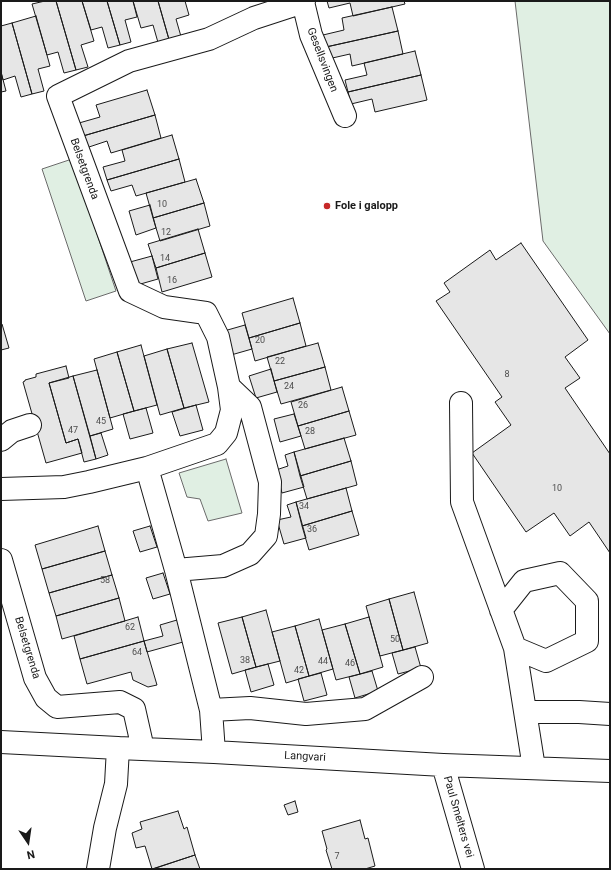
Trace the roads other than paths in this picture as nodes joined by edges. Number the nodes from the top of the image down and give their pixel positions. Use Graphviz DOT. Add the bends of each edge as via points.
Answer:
graph roads {
  1 [pos="303,2"];
  2 [pos="254,18"];
  3 [pos="345,116"];
  4 [pos="229,387"];
  5 [pos="461,403"];
  6 [pos="30,424"];
  7 [pos="1,440"];
  8 [pos="147,468"];
  9 [pos="1,489"];
  10 [pos="1,560"];
  11 [pos="176,570"];
  12 [pos="501,610"];
  13 [pos="515,648"];
  14 [pos="422,677"];
  15 [pos="211,710"];
  16 [pos="526,712"];
  17 [pos="610,714"];
  18 [pos="1,742"];
  19 [pos="118,748"];
  20 [pos="143,749"];
  21 [pos="214,752"];
  22 [pos="443,765"];
  23 [pos="534,768"];
  24 [pos="610,771"];
  25 [pos="98,869"];
  26 [pos="473,869"];
  1 -- 2 [label="street, Gesellsvingen"];
  1 -- 3 [label="street, Gesellsvingen" via="311,35"];
  2 -- 4 [label="street, Belsetgrenda" via="209,39 129,61 58,96 130,291 164,307 206,313 218,337"];
  4 -- 8 [label="street, Belsetgrenda" via="232,410 226,433 217,444"];
  4 -- 11 [label="street" via="250,407 270,482 266,536 250,554 223,566"];
  5 -- 12 [label="street" via="462,502"];
  6 -- 7 [label="street" via="12,431"];
  8 -- 9 [label="street, Belsetgrenda" via="64,487"];
  8 -- 11 [label="street"];
  10 -- 20 [label="street, Belsetgrenda" via="35,678 46,698 57,707 120,702 134,709"];
  11 -- 15 [label="street"];
  12 -- 13 [label="street"];
  12 -- 13 [label="street" via="524,581 560,573 587,601 587,641 546,661"];
  13 -- 16 [label="street"];
  14 -- 15 [label="street" via="365,709 306,714 250,708"];
  15 -- 21 [label="street"];
  16 -- 17 [label="street"];
  16 -- 23 [label="street"];
  18 -- 19 [label="street, Langvari"];
  19 -- 20 [label="street, Langvari"];
  19 -- 25 [label="street" via="116,784"];
  20 -- 21 [label="street, Langvari"];
  21 -- 22 [label="street, Langvari"];
  22 -- 23 [label="street, Langvari"];
  22 -- 26 [label="street, Paul Smelters vei"];
  23 -- 24 [label="street, Langvari"];
}
